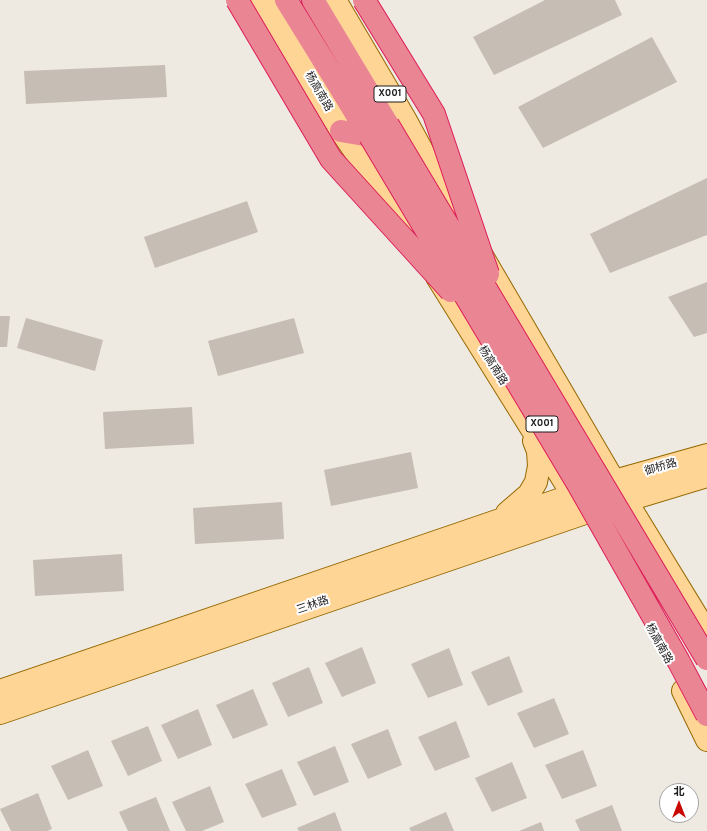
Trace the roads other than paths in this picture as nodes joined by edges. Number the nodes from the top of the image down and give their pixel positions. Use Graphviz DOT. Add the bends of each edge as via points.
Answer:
graph roads {
  1 [pos="237,0"];
  2 [pos="262,0"];
  3 [pos="286,0"];
  4 [pos="313,0"];
  5 [pos="335,0"];
  6 [pos="364,0"];
  7 [pos="341,131"];
  8 [pos="370,136"];
  9 [pos="501,314"];
  10 [pos="482,325"];
  11 [pos="529,425"];
  12 [pos="707,454"];
  13 [pos="698,479"];
  14 [pos="614,481"];
  15 [pos="573,495"];
  16 [pos="626,500"];
  17 [pos="585,514"];
  18 [pos="483,526"];
  19 [pos="650,540"];
  20 [pos="707,633"];
  21 [pos="707,660"];
  22 [pos="0,691"];
  23 [pos="0,713"];
  24 [pos="707,716"];
  25 [pos="707,740"];
  1 -- 10 [label="highway, X001, bridge" via="331,159"];
  2 -- 7 [label="main road, 杨高南路 / X001"];
  3 -- 8 [label="highway, 杨高南路 / X001"];
  4 -- 9 [label="highway, X001, bridge"];
  5 -- 14 [label="main road, X001"];
  6 -- 9 [label="highway, X001, bridge" via="434,114"];
  7 -- 8 [label="highway"];
  7 -- 11 [label="main road, 杨高南路 / X001" via="402,220"];
  8 -- 10 [label="highway, 杨高南路 / X001, bridge"];
  9 -- 21 [label="highway, X001, bridge"];
  10 -- 24 [label="highway, 杨高南路 / X001, bridge" via="578,484"];
  11 -- 15 [label="main road, 杨高南路 / X001"];
  11 -- 18 [label="main road" via="538,451 536,482 529,494 517,505"];
  12 -- 14 [label="main road, 御桥路"];
  13 -- 16 [label="main road, 御桥路"];
  13 -- 19 [label="main road" via="655,505 647,521"];
  14 -- 15 [label="main road, 三林路"];
  14 -- 16 [label="main road"];
  15 -- 17 [label="main road, 杨高南路"];
  15 -- 18 [label="main road, 三林路"];
  16 -- 17 [label="main road, 三林路"];
  16 -- 19 [label="main road"];
  17 -- 23 [label="main road, 三林路"];
  17 -- 25 [label="main road, 杨高南路" via="674,673"];
  18 -- 22 [label="main road, 三林路"];
  19 -- 20 [label="main road"];
}
